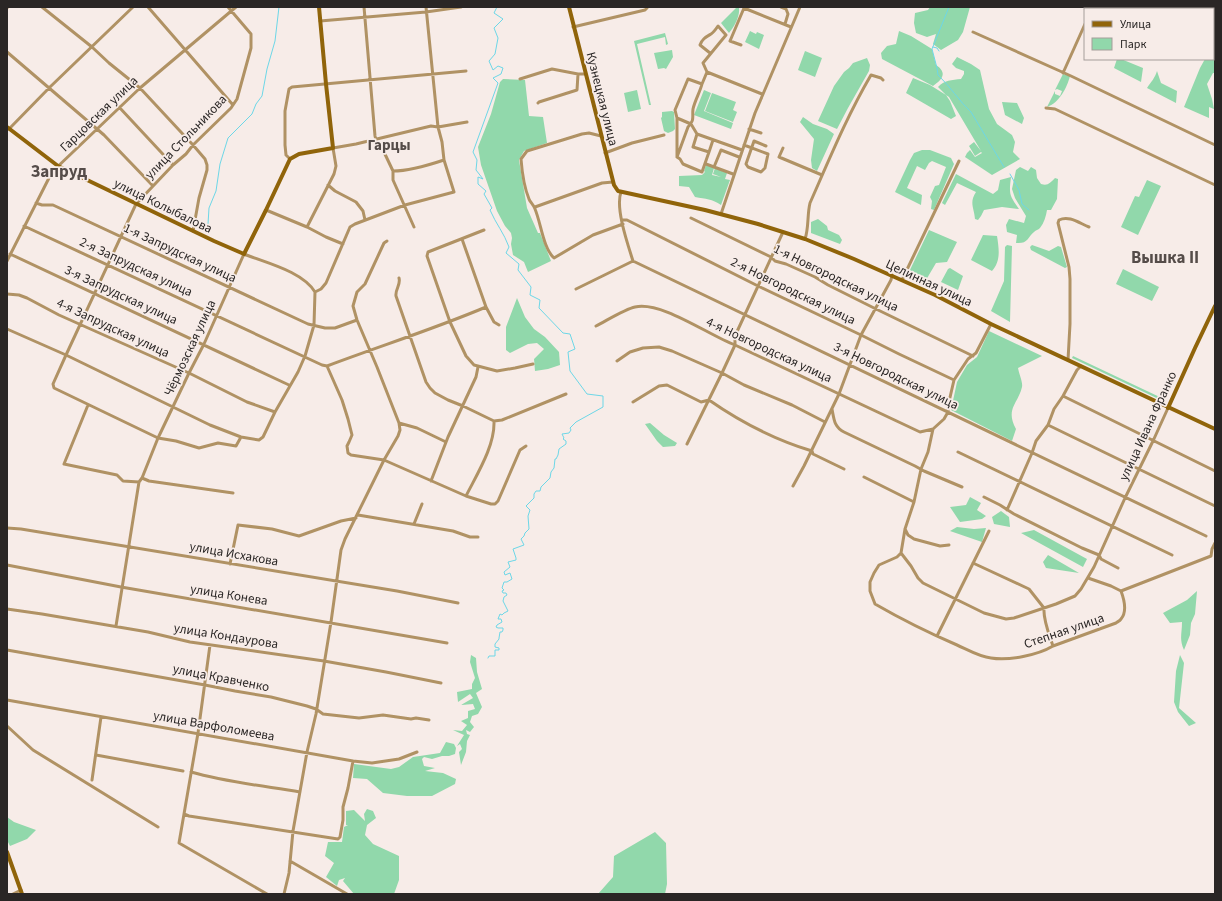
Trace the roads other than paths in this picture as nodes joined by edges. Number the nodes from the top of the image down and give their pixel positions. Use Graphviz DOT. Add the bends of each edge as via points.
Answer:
graph roads {
  1 [pos="42,7"];
  2 [pos="133,7"];
  3 [pos="148,7"];
  4 [pos="228,7"];
  5 [pos="236,7"];
  6 [pos="319,7"];
  7 [pos="364,7"];
  8 [pos="426,7"];
  9 [pos="461,7"];
  10 [pos="568,7"];
  11 [pos="744,7"];
  12 [pos="781,7"];
  13 [pos="800,7"];
  14 [pos="646,8"];
  15 [pos="231,10"];
  16 [pos="426,12"];
  17 [pos="365,17"];
  18 [pos="320,21"];
  19 [pos="785,24"];
  20 [pos="1084,26"];
  21 [pos="573,27"];
  22 [pos="792,27"];
  23 [pos="973,32"];
  24 [pos="741,46"];
  25 [pos="92,47"];
  26 [pos="185,49"];
  27 [pos="7,52"];
  28 [pos="710,53"];
  29 [pos="466,72"];
  30 [pos="707,72"];
  31 [pos="1063,73"];
  32 [pos="433,74"];
  33 [pos="578,74"];
  34 [pos="585,74"];
  35 [pos="370,79"];
  36 [pos="520,79"];
  37 [pos="883,80"];
  38 [pos="326,84"];
  39 [pos="702,84"];
  40 [pos="50,87"];
  41 [pos="140,88"];
  42 [pos="762,94"];
  43 [pos="538,103"];
  44 [pos="233,105"];
  45 [pos="119,107"];
  46 [pos="1046,108"];
  47 [pos="676,118"];
  48 [pos="467,122"];
  49 [pos="690,124"];
  50 [pos="438,127"];
  51 [pos="8,128"];
  52 [pos="98,129"];
  53 [pos="749,129"];
  54 [pos="761,133"];
  55 [pos="697,134"];
  56 [pos="664,135"];
  57 [pos="601,136"];
  58 [pos="376,140"];
  59 [pos="713,140"];
  60 [pos="193,145"];
  61 [pos="744,145"];
  62 [pos="1215,145"];
  63 [pos="766,146"];
  64 [pos="333,148"];
  65 [pos="751,148"];
  66 [pos="783,148"];
  67 [pos="742,150"];
  68 [pos="709,152"];
  69 [pos="605,153"];
  70 [pos="677,157"];
  71 [pos="739,157"];
  72 [pos="290,159"];
  73 [pos="444,160"];
  74 [pos="959,161"];
  75 [pos="706,164"];
  76 [pos="173,165"];
  77 [pos="58,166"];
  78 [pos="714,167"];
  79 [pos="393,171"];
  80 [pos="733,174"];
  81 [pos="822,175"];
  82 [pos="613,182"];
  83 [pos="328,185"];
  84 [pos="1215,185"];
  85 [pos="153,186"];
  86 [pos="621,192"];
  87 [pos="36,203"];
  88 [pos="136,204"];
  89 [pos="405,205"];
  90 [pos="535,207"];
  91 [pos="266,210"];
  92 [pos="721,214"];
  93 [pos="691,218"];
  94 [pos="365,220"];
  95 [pos="622,222"];
  96 [pos="24,226"];
  97 [pos="307,227"];
  98 [pos="414,227"];
  99 [pos="1089,227"];
  100 [pos="484,230"];
  101 [pos="193,231"];
  102 [pos="783,232"];
  103 [pos="121,237"];
  104 [pos="462,239"];
  105 [pos="805,239"];
  106 [pos="387,241"];
  107 [pos="343,244"];
  108 [pos="10,254"];
  109 [pos="244,254"];
  110 [pos="771,257"];
  111 [pos="7,261"];
  112 [pos="633,262"];
  113 [pos="108,265"];
  114 [pos="892,275"];
  115 [pos="399,278"];
  116 [pos="902,280"];
  117 [pos="758,286"];
  118 [pos="230,287"];
  119 [pos="576,289"];
  120 [pos="315,292"];
  121 [pos="7,294"];
  122 [pos="95,294"];
  123 [pos="1215,306"];
  124 [pos="486,307"];
  125 [pos="876,309"];
  126 [pos="744,314"];
  127 [pos="216,316"];
  128 [pos="357,320"];
  129 [pos="450,322"];
  130 [pos="80,324"];
  131 [pos="499,324"];
  132 [pos="991,324"];
  133 [pos="314,325"];
  134 [pos="596,326"];
  135 [pos="7,329"];
  136 [pos="861,335"];
  137 [pos="410,336"];
  138 [pos="204,344"];
  139 [pos="735,345"];
  140 [pos="370,350"];
  141 [pos="66,355"];
  142 [pos="305,356"];
  143 [pos="973,356"];
  144 [pos="1068,360"];
  145 [pos="616,361"];
  146 [pos="533,364"];
  147 [pos="850,365"];
  148 [pos="327,366"];
  149 [pos="1081,366"];
  150 [pos="478,367"];
  151 [pos="188,373"];
  152 [pos="722,373"];
  153 [pos="954,380"];
  154 [pos="289,385"];
  155 [pos="566,394"];
  156 [pos="839,394"];
  157 [pos="1063,396"];
  158 [pos="709,400"];
  159 [pos="633,402"];
  160 [pos="88,405"];
  161 [pos="174,406"];
  162 [pos="463,406"];
  163 [pos="1168,408"];
  164 [pos="832,409"];
  165 [pos="275,412"];
  166 [pos="948,412"];
  167 [pos="494,421"];
  168 [pos="399,422"];
  169 [pos="825,422"];
  170 [pos="1048,425"];
  171 [pos="933,428"];
  172 [pos="1215,429"];
  173 [pos="241,437"];
  174 [pos="158,438"];
  175 [pos="1153,441"];
  176 [pos="446,442"];
  177 [pos="687,444"];
  178 [pos="526,446"];
  179 [pos="812,451"];
  180 [pos="958,452"];
  181 [pos="1032,452"];
  182 [pos="384,460"];
  183 [pos="844,469"];
  184 [pos="921,469"];
  185 [pos="1140,470"];
  186 [pos="1215,471"];
  187 [pos="864,477"];
  188 [pos="142,478"];
  189 [pos="431,481"];
  190 [pos="1020,481"];
  191 [pos="139,482"];
  192 [pos="793,486"];
  193 [pos="962,487"];
  194 [pos="233,493"];
  195 [pos="466,496"];
  196 [pos="984,497"];
  197 [pos="1125,498"];
  198 [pos="914,502"];
  199 [pos="422,504"];
  200 [pos="1215,506"];
  201 [pos="1006,510"];
  202 [pos="357,516"];
  203 [pos="414,524"];
  204 [pos="1112,527"];
  205 [pos="7,528"];
  206 [pos="905,529"];
  207 [pos="989,531"];
  208 [pos="1206,536"];
  209 [pos="478,537"];
  210 [pos="1215,543"];
  211 [pos="949,545"];
  212 [pos="128,546"];
  213 [pos="902,553"];
  214 [pos="1099,555"];
  215 [pos="1172,555"];
  216 [pos="973,563"];
  217 [pos="230,564"];
  218 [pos="7,565"];
  219 [pos="1118,568"];
  220 [pos="1088,578"];
  221 [pos="337,582"];
  222 [pos="121,587"];
  223 [pos="1121,591"];
  224 [pos="955,599"];
  225 [pos="458,603"];
  226 [pos="1044,608"];
  227 [pos="7,609"];
  228 [pos="331,622"];
  229 [pos="116,626"];
  230 [pos="937,636"];
  231 [pos="447,643"];
  232 [pos="210,645"];
  233 [pos="1053,646"];
  234 [pos="7,650"];
  235 [pos="324,661"];
  236 [pos="441,683"];
  237 [pos="205,685"];
  238 [pos="7,700"];
  239 [pos="316,709"];
  240 [pos="101,716"];
  241 [pos="429,720"];
  242 [pos="7,726"];
  243 [pos="198,733"];
  244 [pos="307,752"];
  245 [pos="417,752"];
  246 [pos="96,754"];
  247 [pos="353,761"];
  248 [pos="182,771"];
  249 [pos="190,772"];
  250 [pos="92,780"];
  251 [pos="300,792"];
  252 [pos="184,814"];
  253 [pos="158,827"];
  254 [pos="294,832"];
  255 [pos="7,852"];
  256 [pos="290,861"];
  257 [pos="21,892"];
  258 [pos="13,894"];
  259 [pos="267,894"];
  260 [pos="284,894"];
  261 [pos="347,894"];
  1 -- 25 [label="street"];
  2 -- 25 [label="street"];
  3 -- 26 [label="street"];
  4 -- 15 [label="street, улица Стольникова"];
  5 -- 15 [label="street, Гарцовская улица"];
  6 -- 18 [label="main road"];
  7 -- 17 [label="street"];
  8 -- 16 [label="street"];
  9 -- 16 [label="street"];
  10 -- 21 [label="main road, Кузнецкая улица"];
  11 -- 19 [label="street"];
  11 -- 24 [label="street" via="730,41"];
  12 -- 19 [label="street" via="786,9 788,14"];
  13 -- 22 [label="street"];
  14 -- 21 [label="street"];
  15 -- 26 [label="street, Гарцовская улица"];
  15 -- 44 [label="street, улица Стольникова" via="251,34 251,48 244,79"];
  16 -- 17 [label="street"];
  16 -- 32 [label="street"];
  17 -- 18 [label="street"];
  17 -- 35 [label="street"];
  18 -- 38 [label="main road"];
  19 -- 22 [label="street"];
  20 -- 31 [label="street"];
  21 -- 34 [label="main road, Кузнецкая улица"];
  22 -- 42 [label="street"];
  23 -- 31 [label="street"];
  25 -- 40 [label="street"];
  25 -- 41 [label="street"];
  26 -- 41 [label="street, Гарцовская улица"];
  26 -- 44 [label="street"];
  27 -- 40 [label="street"];
  28 -- 28 [label="street" via="726,35 718,26 700,43"];
  28 -- 30 [label="street" via="703,63"];
  29 -- 32 [label="street"];
  30 -- 39 [label="street"];
  30 -- 42 [label="street"];
  31 -- 62 [label="street"];
  32 -- 35 [label="street"];
  32 -- 50 [label="street"];
  33 -- 34 [label="street"];
  33 -- 36 [label="street" via="552,69"];
  33 -- 43 [label="street" via="577,90"];
  34 -- 57 [label="main road, Кузнецкая улица"];
  35 -- 38 [label="street"];
  35 -- 58 [label="street"];
  37 -- 81 [label="street" via="871,75"];
  38 -- 64 [label="main road"];
  38 -- 72 [label="street" via="289,89 284,111 286,155"];
  39 -- 47 [label="street" via="688,79 675,110"];
  39 -- 49 [label="street"];
  40 -- 51 [label="street"];
  40 -- 52 [label="street"];
  41 -- 45 [label="street, Гарцовская улица"];
  41 -- 60 [label="street"];
  42 -- 53 [label="street"];
  44 -- 60 [label="street, улица Стольникова"];
  45 -- 52 [label="street, Гарцовская улица"];
  45 -- 76 [label="street"];
  46 -- 84 [label="street" via="1055,109"];
  47 -- 49 [label="street"];
  47 -- 70 [label="street"];
  48 -- 50 [label="street"];
  49 -- 55 [label="street"];
  49 -- 70 [label="street"];
  50 -- 58 [label="street" via="431,126"];
  50 -- 73 [label="street"];
  51 -- 77 [label="main road, улица Колыбалова"];
  52 -- 77 [label="street, Гарцовская улица"];
  52 -- 85 [label="street"];
  53 -- 54 [label="street"];
  53 -- 61 [label="street"];
  55 -- 59 [label="street"];
  55 -- 68 [label="street" via="693,147"];
  56 -- 69 [label="street"];
  57 -- 69 [label="main road, Кузнецкая улица"];
  57 -- 90 [label="street" via="582,134 527,151 521,159 523,174 529,199"];
  58 -- 64 [label="street"];
  58 -- 79 [label="street"];
  59 -- 67 [label="street"];
  59 -- 68 [label="street"];
  60 -- 76 [label="street, улица Стольникова"];
  60 -- 101 [label="street" via="207,165"];
  61 -- 65 [label="street"];
  61 -- 67 [label="street"];
  63 -- 65 [label="street" via="754,142"];
  64 -- 72 [label="main road" via="298,154"];
  64 -- 83 [label="street" via="336,166"];
  65 -- 65 [label="street" via="768,154 765,168 761,172 746,166"];
  66 -- 81 [label="street" via="779,157"];
  67 -- 71 [label="street"];
  68 -- 75 [label="street"];
  69 -- 82 [label="main road, Кузнецкая улица"];
  70 -- 75 [label="street" via="682,164 702,172"];
  71 -- 78 [label="street" via="721,150"];
  71 -- 80 [label="street"];
  72 -- 91 [label="main road, Чёрмозская улица"];
  73 -- 79 [label="street"];
  73 -- 89 [label="street" via="454,192"];
  74 -- 116 [label="street"];
  75 -- 78 [label="street"];
  76 -- 85 [label="street, улица Стольникова"];
  77 -- 87 [label="street, Гарцовская улица" via="52,172"];
  77 -- 88 [label="main road, улица Колыбалова"];
  78 -- 80 [label="street"];
  79 -- 89 [label="street" via="393,180"];
  80 -- 92 [label="street"];
  81 -- 105 [label="street" via="810,203"];
  82 -- 86 [label="main road, Кузнецкая улица" via="615,189"];
  82 -- 90 [label="street" via="602,183"];
  83 -- 94 [label="street" via="356,202 363,211"];
  83 -- 97 [label="street"];
  85 -- 88 [label="street, улица Стольникова"];
  86 -- 92 [label="main road, Целинная улица"];
  86 -- 95 [label="street" via="618,200"];
  87 -- 96 [label="street, Гарцовская улица"];
  87 -- 103 [label="street, 1-я Запрудская улица" via="53,205"];
  88 -- 101 [label="main road, улица Колыбалова"];
  88 -- 103 [label="street, улица Стольникова"];
  89 -- 94 [label="street"];
  89 -- 98 [label="street"];
  90 -- 95 [label="street" via="546,243 554,258"];
  91 -- 97 [label="street"];
  91 -- 109 [label="main road, Чёрмозская улица"];
  92 -- 102 [label="main road, Целинная улица"];
  93 -- 110 [label="street, 1-я Новгородская улица"];
  94 -- 107 [label="street" via="350,227"];
  95 -- 112 [label="street"];
  95 -- 117 [label="street, 2-я Новгородская улица" via="627,220"];
  96 -- 108 [label="street, Гарцовская улица"];
  96 -- 113 [label="street, 2-я Запрудская улица"];
  97 -- 107 [label="street"];
  99 -- 144 [label="street" via="1070,218 1059,220 1058,223 1070,279"];
  100 -- 104 [label="street"];
  101 -- 109 [label="main road, улица Колыбалова"];
  102 -- 105 [label="main road, Целинная улица"];
  102 -- 110 [label="street"];
  103 -- 113 [label="street, улица Стольникова"];
  103 -- 118 [label="street, 1-я Запрудская улица"];
  104 -- 124 [label="street"];
  104 -- 129 [label="street" via="428,252 427,256"];
  105 -- 114 [label="main road, Целинная улица"];
  106 -- 128 [label="street" via="365,284 354,299"];
  107 -- 120 [label="street" via="326,283"];
  108 -- 111 [label="street, Гарцовская улица"];
  108 -- 122 [label="street, 3-я Запрудская улица"];
  109 -- 118 [label="street, Чёрмозская улица"];
  109 -- 120 [label="street, улица Колыбалова" via="278,266"];
  110 -- 117 [label="street"];
  110 -- 125 [label="street, 1-я Новгородская улица"];
  112 -- 119 [label="street"];
  112 -- 126 [label="street, 3-я Новгородская улица"];
  113 -- 122 [label="street, улица Стольникова"];
  113 -- 127 [label="street, 2-я Запрудская улица"];
  114 -- 116 [label="main road, Целинная улица"];
  114 -- 125 [label="street"];
  115 -- 137 [label="street" via="396,296"];
  116 -- 132 [label="main road, Целинная улица"];
  117 -- 126 [label="street"];
  117 -- 136 [label="street, 2-я Новгородская улица"];
  118 -- 127 [label="street, Чёрмозская улица"];
  118 -- 133 [label="street, 1-я Запрудская улица"];
  120 -- 133 [label="street"];
  121 -- 130 [label="street, 4-я Запрудская улица" via="27,298"];
  122 -- 130 [label="street, улица Стольникова"];
  122 -- 138 [label="street, 3-я Запрудская улица"];
  123 -- 163 [label="main road, улица Ивана Франко"];
  124 -- 129 [label="street"];
  124 -- 131 [label="street" via="494,322"];
  125 -- 136 [label="street"];
  125 -- 143 [label="street, 1-я Новгородская улица"];
  126 -- 139 [label="street" via="735,336"];
  126 -- 147 [label="street, 3-я Новгородская улица"];
  127 -- 138 [label="street, Чёрмозская улица"];
  127 -- 142 [label="street, 2-я Запрудская улица"];
  128 -- 133 [label="street, 1-я Запрудская улица" via="335,328"];
  128 -- 140 [label="street"];
  129 -- 137 [label="street"];
  129 -- 150 [label="street" via="466,356"];
  130 -- 141 [label="street, улица Стольникова"];
  130 -- 151 [label="street, 4-я Запрудская улица"];
  132 -- 143 [label="street"];
  132 -- 144 [label="main road, Целинная улица"];
  133 -- 142 [label="street"];
  134 -- 139 [label="street, 4-я Новгородская улица" via="642,305 664,310"];
  135 -- 141 [label="street"];
  136 -- 147 [label="street"];
  136 -- 153 [label="street, 2-я Новгородская улица"];
  137 -- 140 [label="street"];
  137 -- 162 [label="street" via="430,388"];
  138 -- 151 [label="street, Чёрмозская улица"];
  138 -- 154 [label="street, 3-я Запрудская улица"];
  139 -- 152 [label="street"];
  139 -- 156 [label="street, 4-я Новгородская улица"];
  140 -- 148 [label="street"];
  140 -- 168 [label="street"];
  141 -- 160 [label="street, улица Стольникова" via="53,386"];
  141 -- 161 [label="street"];
  142 -- 148 [label="street, 2-я Запрудская улица"];
  142 -- 154 [label="street"];
  143 -- 153 [label="street" via="963,365"];
  144 -- 149 [label="main road, Целинная улица"];
  145 -- 152 [label="street" via="630,352 659,347"];
  146 -- 150 [label="street" via="497,371"];
  147 -- 156 [label="street"];
  147 -- 166 [label="street, 3-я Новгородская улица"];
  148 -- 182 [label="street" via="342,400 352,435 347,446 348,453"];
  149 -- 157 [label="street"];
  149 -- 163 [label="main road, Целинная улица"];
  150 -- 162 [label="street"];
  151 -- 161 [label="street, Чёрмозская улица"];
  151 -- 165 [label="street, 4-я Запрудская улица" via="247,402"];
  152 -- 158 [label="street"];
  152 -- 169 [label="street"];
  153 -- 166 [label="street"];
  154 -- 165 [label="street"];
  155 -- 167 [label="street"];
  156 -- 164 [label="street"];
  156 -- 171 [label="street, 4-я Новгородская улица" via="920,432"];
  157 -- 170 [label="street" via="1054,409"];
  157 -- 175 [label="street"];
  158 -- 159 [label="street" via="701,402 667,385 659,386"];
  158 -- 177 [label="street"];
  158 -- 179 [label="street" via="738,419"];
  160 -- 174 [label="street"];
  160 -- 191 [label="street" via="64,464 117,475 123,481"];
  161 -- 173 [label="street" via="210,425"];
  161 -- 174 [label="street, Чёрмозская улица"];
  162 -- 167 [label="street"];
  162 -- 176 [label="street"];
  163 -- 172 [label="main road, Целинная улица"];
  163 -- 175 [label="street, улица Ивана Франко"];
  164 -- 169 [label="street"];
  164 -- 184 [label="street" via="838,429"];
  165 -- 173 [label="street" via="263,437 258,440"];
  166 -- 171 [label="street"];
  166 -- 181 [label="street, 3-я Новгородская улица"];
  167 -- 195 [label="street" via="491,443"];
  168 -- 176 [label="street"];
  168 -- 182 [label="street" via="398,436"];
  169 -- 179 [label="street"];
  170 -- 181 [label="street" via="1036,441"];
  170 -- 185 [label="street"];
  171 -- 184 [label="street"];
  173 -- 174 [label="street" via="236,446 218,444 198,448"];
  174 -- 188 [label="street, Чёрмозская улица"];
  175 -- 185 [label="street, улица Ивана Франко"];
  175 -- 186 [label="street"];
  176 -- 189 [label="street"];
  178 -- 195 [label="street" via="520,450 495,504"];
  179 -- 183 [label="street"];
  179 -- 192 [label="street"];
  180 -- 190 [label="street"];
  181 -- 190 [label="street"];
  181 -- 197 [label="street, 3-я Новгородская улица"];
  182 -- 189 [label="street"];
  182 -- 202 [label="street"];
  184 -- 193 [label="street"];
  184 -- 198 [label="street"];
  185 -- 197 [label="street, улица Ивана Франко"];
  185 -- 200 [label="street"];
  187 -- 198 [label="street"];
  188 -- 191 [label="street, Чёрмозская улица"];
  188 -- 194 [label="street"];
  189 -- 195 [label="street"];
  190 -- 201 [label="street"];
  190 -- 204 [label="street"];
  191 -- 212 [label="street, Чёрмозская улица"];
  196 -- 201 [label="street"];
  197 -- 204 [label="street, улица Ивана Франко"];
  197 -- 208 [label="street, 3-я Новгородская улица"];
  198 -- 206 [label="street"];
  199 -- 203 [label="street"];
  201 -- 214 [label="street"];
  202 -- 203 [label="street"];
  202 -- 217 [label="street" via="299,536 272,529 238,525"];
  202 -- 221 [label="street" via="345,539"];
  203 -- 209 [label="street"];
  204 -- 214 [label="street, улица Ивана Франко"];
  204 -- 215 [label="street"];
  205 -- 212 [label="street, улица Исхакова"];
  206 -- 211 [label="street" via="914,539 940,546"];
  206 -- 213 [label="street"];
  207 -- 216 [label="street"];
  210 -- 223 [label="street" via="1211,556"];
  212 -- 217 [label="street, улица Исхакова"];
  212 -- 222 [label="street, Чёрмозская улица"];
  213 -- 224 [label="street, улица Ивана Франко" via="920,581"];
  213 -- 230 [label="street, Степная улица" via="878,566 870,582 870,592 875,604"];
  214 -- 219 [label="street" via="1101,559"];
  214 -- 220 [label="street, улица Ивана Франко"];
  216 -- 224 [label="street"];
  216 -- 226 [label="street" via="1029,589"];
  217 -- 221 [label="street, улица Исхакова"];
  218 -- 222 [label="street, улица Конева"];
  220 -- 223 [label="street"];
  220 -- 226 [label="street, улица Ивана Франко" via="1075,596"];
  221 -- 225 [label="street, улица Исхакова"];
  221 -- 228 [label="street"];
  222 -- 228 [label="street, улица Конева"];
  222 -- 229 [label="street, Чёрмозская улица"];
  223 -- 233 [label="street, Степная улица" via="1124,611 1122,618 1116,623"];
  224 -- 226 [label="street, улица Ивана Франко" via="1006,620"];
  224 -- 230 [label="street"];
  226 -- 233 [label="street"];
  227 -- 229 [label="street, улица Кондаурова"];
  228 -- 231 [label="street, улица Конева"];
  228 -- 235 [label="street"];
  229 -- 232 [label="street, улица Кондаурова"];
  230 -- 233 [label="street, Степная улица" via="996,659 1016,658"];
  232 -- 235 [label="street, улица Кондаурова"];
  232 -- 237 [label="street"];
  234 -- 237 [label="street, улица Кравченко"];
  235 -- 236 [label="street, улица Кондаурова"];
  235 -- 239 [label="street"];
  237 -- 239 [label="street, улица Кравченко" via="271,697"];
  237 -- 243 [label="street"];
  238 -- 240 [label="street, улица Варфоломеева"];
  239 -- 241 [label="street, улица Кравченко" via="323,714 359,718 383,715"];
  239 -- 244 [label="street"];
  240 -- 243 [label="street, улица Варфоломеева"];
  240 -- 246 [label="street"];
  242 -- 253 [label="street" via="33,750"];
  243 -- 244 [label="street, улица Варфоломеева"];
  243 -- 249 [label="street"];
  244 -- 247 [label="street, улица Варфоломеева"];
  244 -- 251 [label="street"];
  245 -- 247 [label="street, улица Варфоломеева" via="399,759 372,763"];
  246 -- 248 [label="street"];
  246 -- 250 [label="street"];
  247 -- 254 [label="street" via="343,807 340,837 336,839"];
  249 -- 251 [label="street"];
  249 -- 252 [label="street"];
  251 -- 254 [label="street"];
  252 -- 254 [label="street"];
  252 -- 259 [label="street" via="179,843"];
  254 -- 256 [label="street"];
  255 -- 257 [label="main road"];
  256 -- 260 [label="street"];
  256 -- 261 [label="street"];
  257 -- 258 [label="street"];
}
